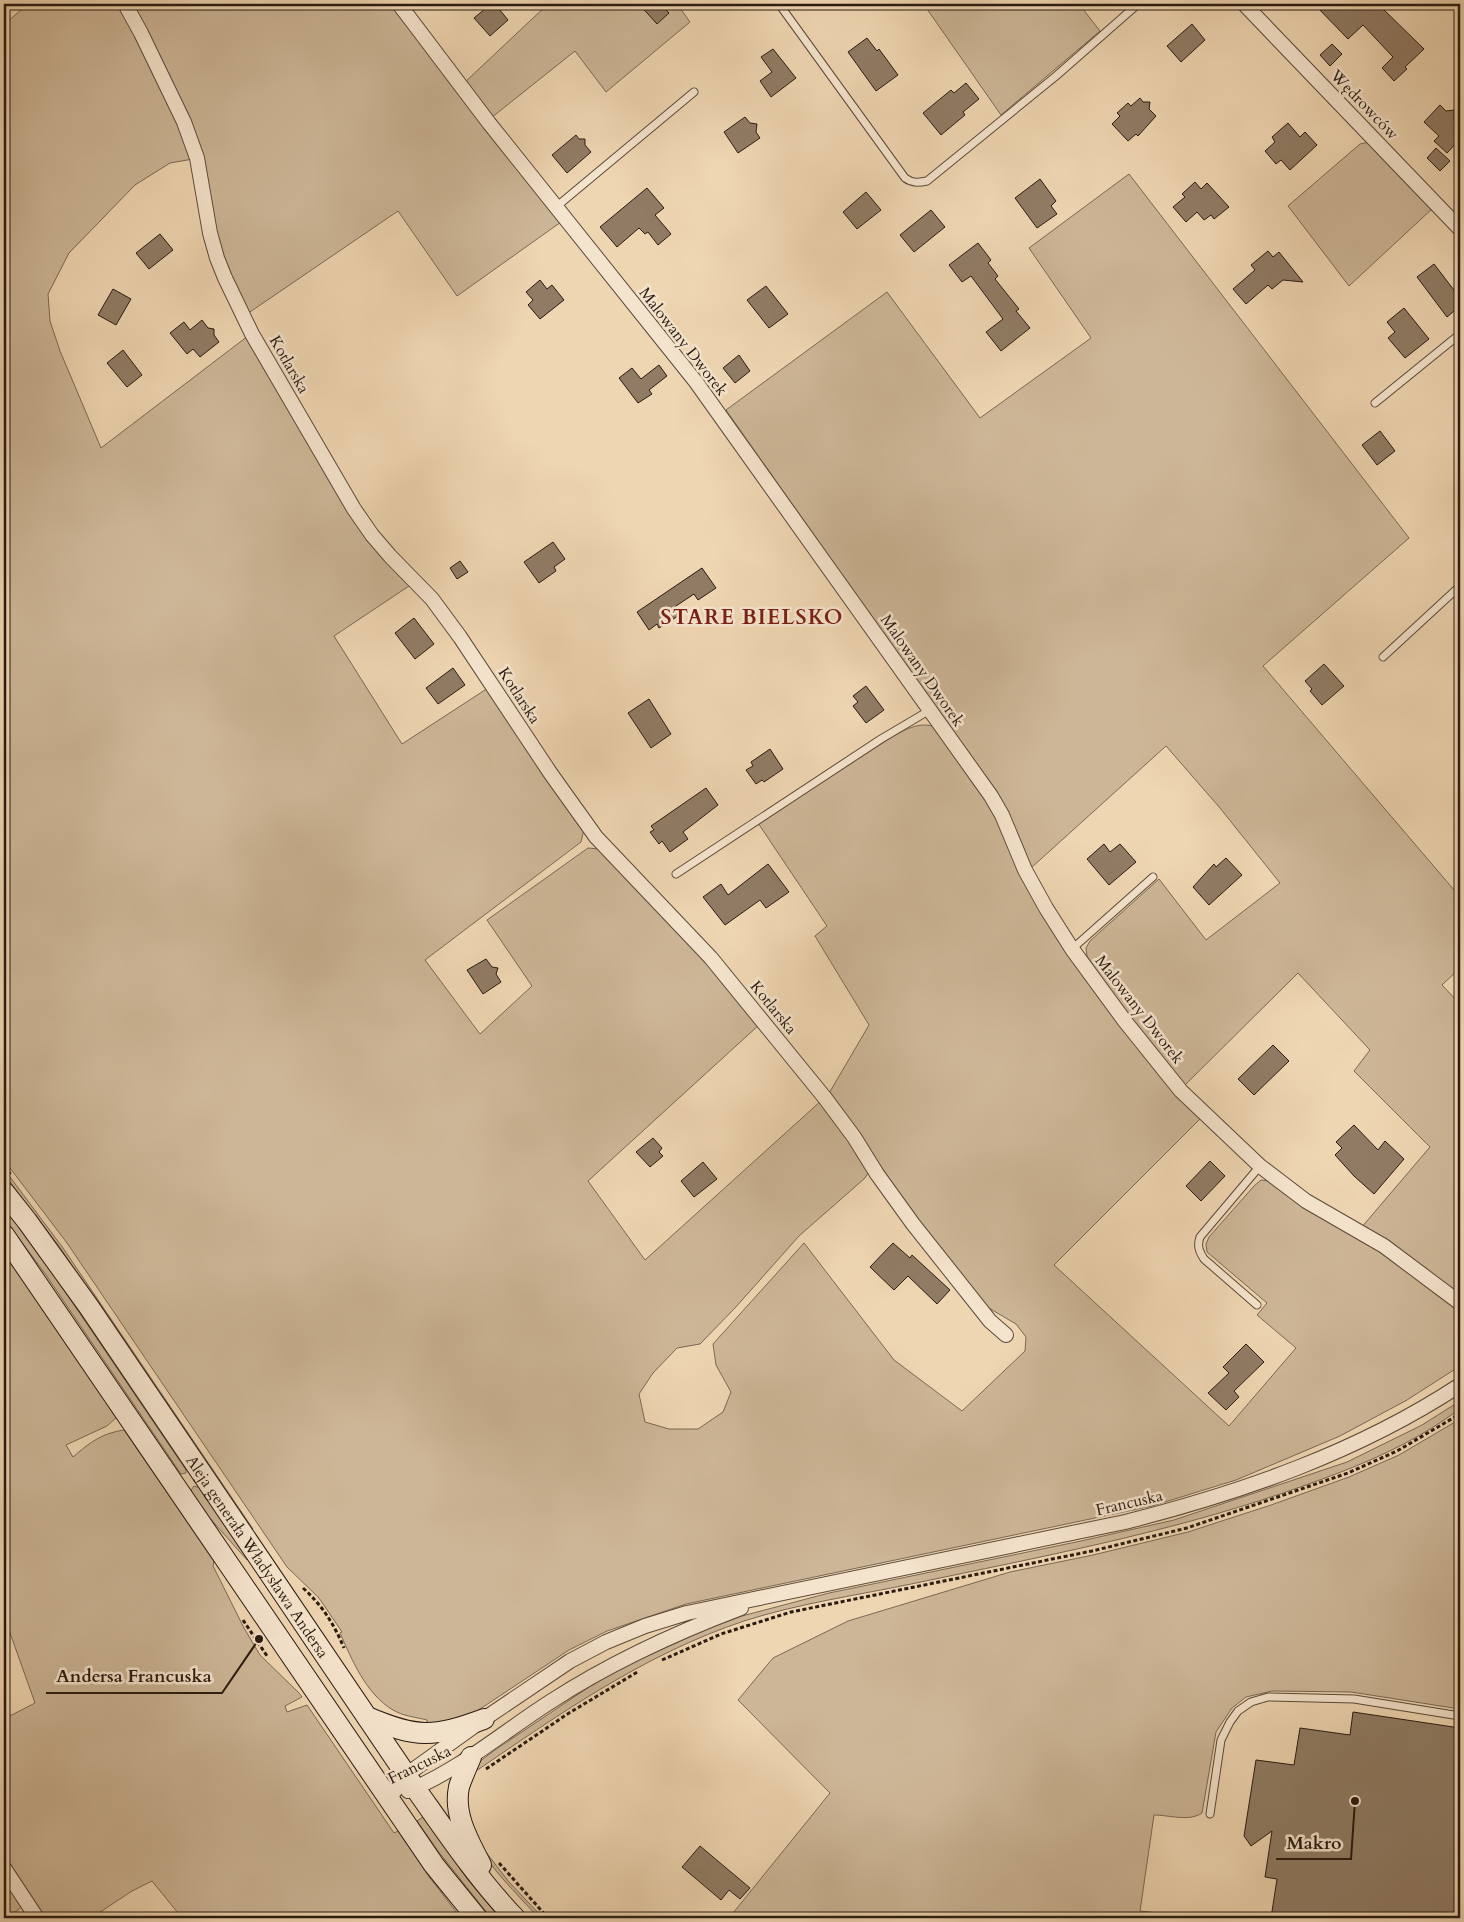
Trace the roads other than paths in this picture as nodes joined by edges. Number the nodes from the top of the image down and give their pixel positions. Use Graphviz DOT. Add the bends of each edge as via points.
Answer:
graph roads {
  1 [pos="125,4"];
  2 [pos="399,4"];
  3 [pos="779,4"];
  4 [pos="1138,4"];
  5 [pos="1244,4"];
  6 [pos="694,92"];
  7 [pos="556,207"];
  8 [pos="1460,229"];
  9 [pos="1460,334"];
  10 [pos="1375,403"];
  11 [pos="1460,586"];
  12 [pos="1383,657"];
  13 [pos="930,710"];
  14 [pos="676,874"];
  15 [pos="1153,877"];
  16 [pos="1072,949"];
  17 [pos="1260,1166"];
  18 [pos="4,1192"];
  19 [pos="4,1235"];
  20 [pos="1460,1303"];
  21 [pos="1257,1305"];
  22 [pos="1006,1334"];
  23 [pos="1460,1385"];
  24 [pos="201,1472"];
  25 [pos="177,1488"];
  26 [pos="785,1592"];
  27 [pos="1460,1716"];
  28 [pos="367,1717"];
  29 [pos="484,1719"];
  30 [pos="475,1765"];
  31 [pos="410,1782"];
  32 [pos="389,1799"];
  33 [pos="1210,1814"];
  34 [pos="4,1868"];
  35 [pos="497,1898"];
  36 [pos="37,1918"];
  37 [pos="477,1918"];
  38 [pos="515,1918"];
  1 -- 22 [label="street, Kotlarska" via="184,122 197,158 210,233 225,278 252,334 354,509 384,549 438,607 596,837 711,958 825,1098 912,1224 990,1321"];
  2 -- 7 [label="street, Malowany Dworek"];
  3 -- 4 [label="lane" via="905,178 918,183 926,181 1056,76"];
  5 -- 8 [label="street, Wędrowców"];
  6 -- 7 [label="lane"];
  7 -- 13 [label="street, Malowany Dworek" via="696,382"];
  9 -- 10 [label="lane"];
  11 -- 12 [label="lane"];
  13 -- 14 [label="lane"];
  13 -- 16 [label="street, Malowany Dworek" via="991,796 1025,870"];
  15 -- 16 [label="lane"];
  16 -- 17 [label="street, Malowany Dworek" via="1181,1091"];
  17 -- 20 [label="street, Malowany Dworek" via="1306,1202 1405,1260"];
  17 -- 21 [label="lane" via="1200,1236 1198,1243 1204,1259"];
  18 -- 24 [label="main road, Aleja generała Władysława Andersa" via="89,1307"];
  19 -- 25 [label="main road, Aleja generała Władysława Andersa"];
  23 -- 26 [label="street, Francuska" via="1403,1419 1332,1454 1237,1491 1125,1522"];
  24 -- 25 [label="main road"];
  24 -- 28 [label="main road, Aleja generała Władysława Andersa"];
  25 -- 32 [label="main road, Aleja generała Władysława Andersa"];
  26 -- 29 [label="street, Francuska" via="687,1612 606,1642 570,1661"];
  26 -- 30 [label="street, Francuska" via="703,1623 622,1660 550,1702"];
  27 -- 33 [label="lane" via="1354,1699 1268,1697 1251,1702 1238,1711 1222,1740"];
  28 -- 29 [label="main road" via="418,1734 458,1729"];
  28 -- 31 [label="main road, Aleja generała Władysława Andersa"];
  29 -- 31 [label="street, Francuska"];
  30 -- 31 [label="street, Francuska"];
  30 -- 35 [label="main road" via="459,1788 460,1816"];
  31 -- 32 [label="street, Francuska"];
  31 -- 35 [label="main road, Aleja generała Władysława Andersa"];
  32 -- 37 [label="main road, Aleja generała Władysława Andersa" via="434,1865"];
  34 -- 36 [label="street"];
  35 -- 38 [label="main road, Aleja generała Władysława Andersa"];
}
